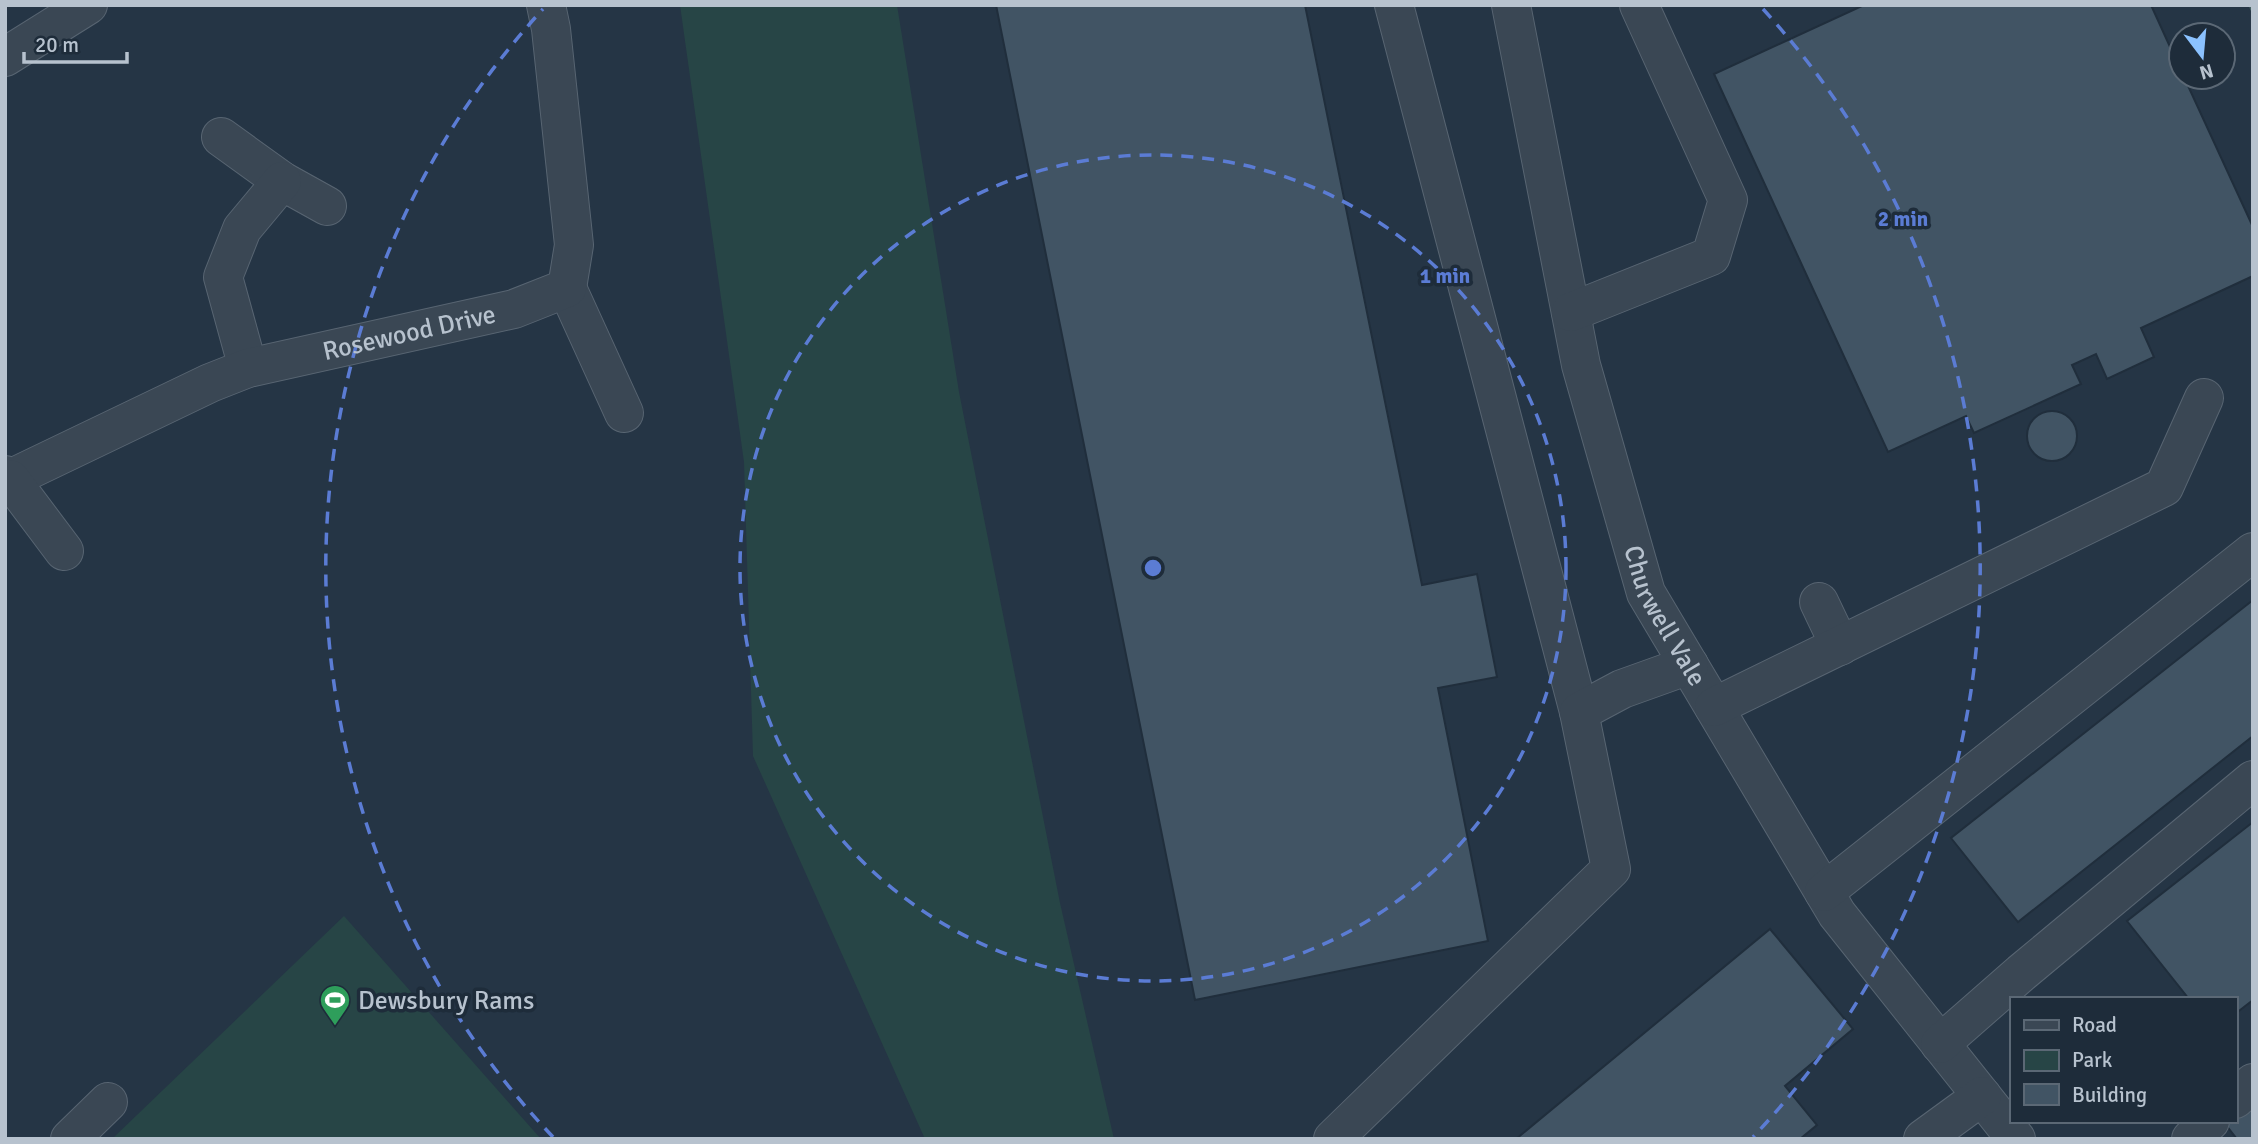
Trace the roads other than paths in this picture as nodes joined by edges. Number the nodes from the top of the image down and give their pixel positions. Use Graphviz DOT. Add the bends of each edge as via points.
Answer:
graph roads {
  1 [pos="88,5"];
  2 [pos="546,5"];
  3 [pos="1394,5"];
  4 [pos="1511,5"];
  5 [pos="1639,5"];
  6 [pos="5,57"];
  7 [pos="222,137"];
  8 [pos="282,181"];
  9 [pos="327,206"];
  10 [pos="567,288"];
  11 [pos="1571,312"];
  12 [pos="248,368"];
  13 [pos="2203,398"];
  14 [pos="624,413"];
  15 [pos="8,477"];
  16 [pos="64,551"];
  17 [pos="2253,552"];
  18 [pos="1819,602"];
  19 [pos="1840,646"];
  20 [pos="1689,665"];
  21 [pos="1714,707"];
  22 [pos="1579,712"];
  23 [pos="2253,780"];
  24 [pos="1824,892"];
  25 [pos="1940,1044"];
  26 [pos="2253,1083"];
  27 [pos="1982,1096"];
  28 [pos="2237,1097"];
  29 [pos="108,1102"];
  30 [pos="2208,1123"];
  31 [pos="70,1139"];
  32 [pos="1333,1139"];
  33 [pos="1923,1139"];
  34 [pos="2015,1139"];
  35 [pos="2191,1139"];
  1 -- 6 [label="street"];
  2 -- 10 [label="street" via="574,245"];
  3 -- 22 [label="street"];
  4 -- 11 [label="street, Churwell Vale"];
  5 -- 11 [label="street" via="1728,200 1711,256"];
  7 -- 8 [label="street"];
  8 -- 9 [label="street"];
  8 -- 12 [label="street" via="242,229 223,277"];
  10 -- 12 [label="street, Rosewood Drive" via="514,309"];
  10 -- 14 [label="street"];
  11 -- 20 [label="street, Churwell Vale" via="1581,365 1646,593"];
  12 -- 15 [label="street, Rosewood Drive"];
  13 -- 19 [label="street" via="2164,488"];
  15 -- 16 [label="street, Rosewood Drive"];
  17 -- 24 [label="street"];
  18 -- 19 [label="street"];
  19 -- 21 [label="street"];
  20 -- 21 [label="street, Churwell Vale"];
  20 -- 22 [label="street" via="1622,689"];
  21 -- 24 [label="street, Churwell Vale"];
  22 -- 32 [label="street" via="1611,869"];
  23 -- 25 [label="street"];
  24 -- 25 [label="street, Churwell Vale"];
  25 -- 27 [label="street, Churwell Vale"];
  26 -- 28 [label="street"];
  27 -- 33 [label="street"];
  27 -- 34 [label="street, Churwell Vale"];
  29 -- 31 [label="street"];
  30 -- 35 [label="street"];
}
